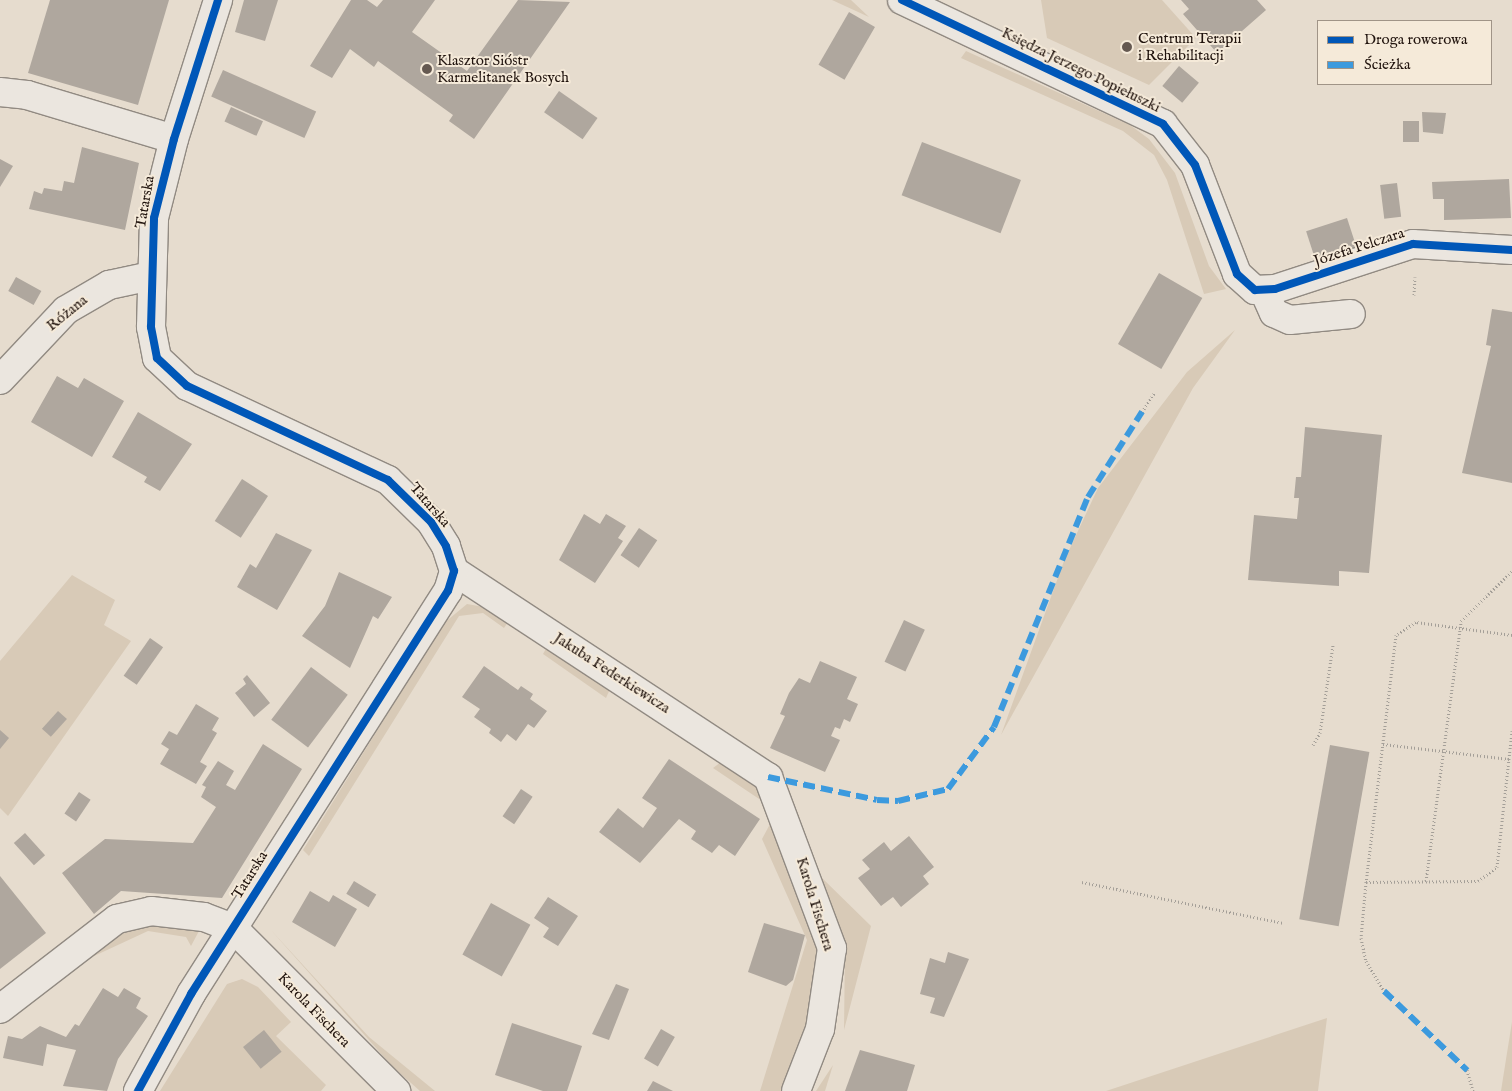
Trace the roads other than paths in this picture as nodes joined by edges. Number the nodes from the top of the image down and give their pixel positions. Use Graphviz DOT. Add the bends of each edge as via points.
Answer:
graph roads {
  1 [pos="218,0"];
  2 [pos="902,0"];
  3 [pos="0,92"];
  4 [pos="174,139"];
  5 [pos="1512,250"];
  6 [pos="151,276"];
  7 [pos="1256,288"];
  8 [pos="1351,314"];
  9 [pos="0,380"];
  10 [pos="454,571"];
  11 [pos="768,777"];
  12 [pos="233,928"];
  13 [pos="0,1009"];
  14 [pos="138,1091"];
  15 [pos="396,1091"];
  16 [pos="796,1091"];
  1 -- 4 [label="street, Tatarska"];
  2 -- 7 [label="street, Księdza Jerzego Popiełuszki" via="1163,124 1195,165 1237,274"];
  3 -- 4 [label="street" via="27,95"];
  4 -- 6 [label="street, Tatarska" via="154,218"];
  5 -- 7 [label="street, Józefa Pelczara" via="1413,244"];
  6 -- 9 [label="street, Różana" via="109,285 73,305"];
  6 -- 10 [label="street, Tatarska" via="153,343 166,371 202,393 388,480 431,522 446,546"];
  7 -- 8 [label="street, Księdza Jerzego Popiełuszki" via="1274,313 1290,320"];
  10 -- 11 [label="street, Jakuba Federkiewicza"];
  10 -- 12 [label="street, Tatarska" via="448,591"];
  11 -- 16 [label="street, Karola Fischera" via="832,948 820,1028"];
  12 -- 13 [label="street" via="166,912 126,916 98,932"];
  12 -- 14 [label="street, Tatarska" via="191,994"];
  12 -- 15 [label="street, Karola Fischera"];
}
